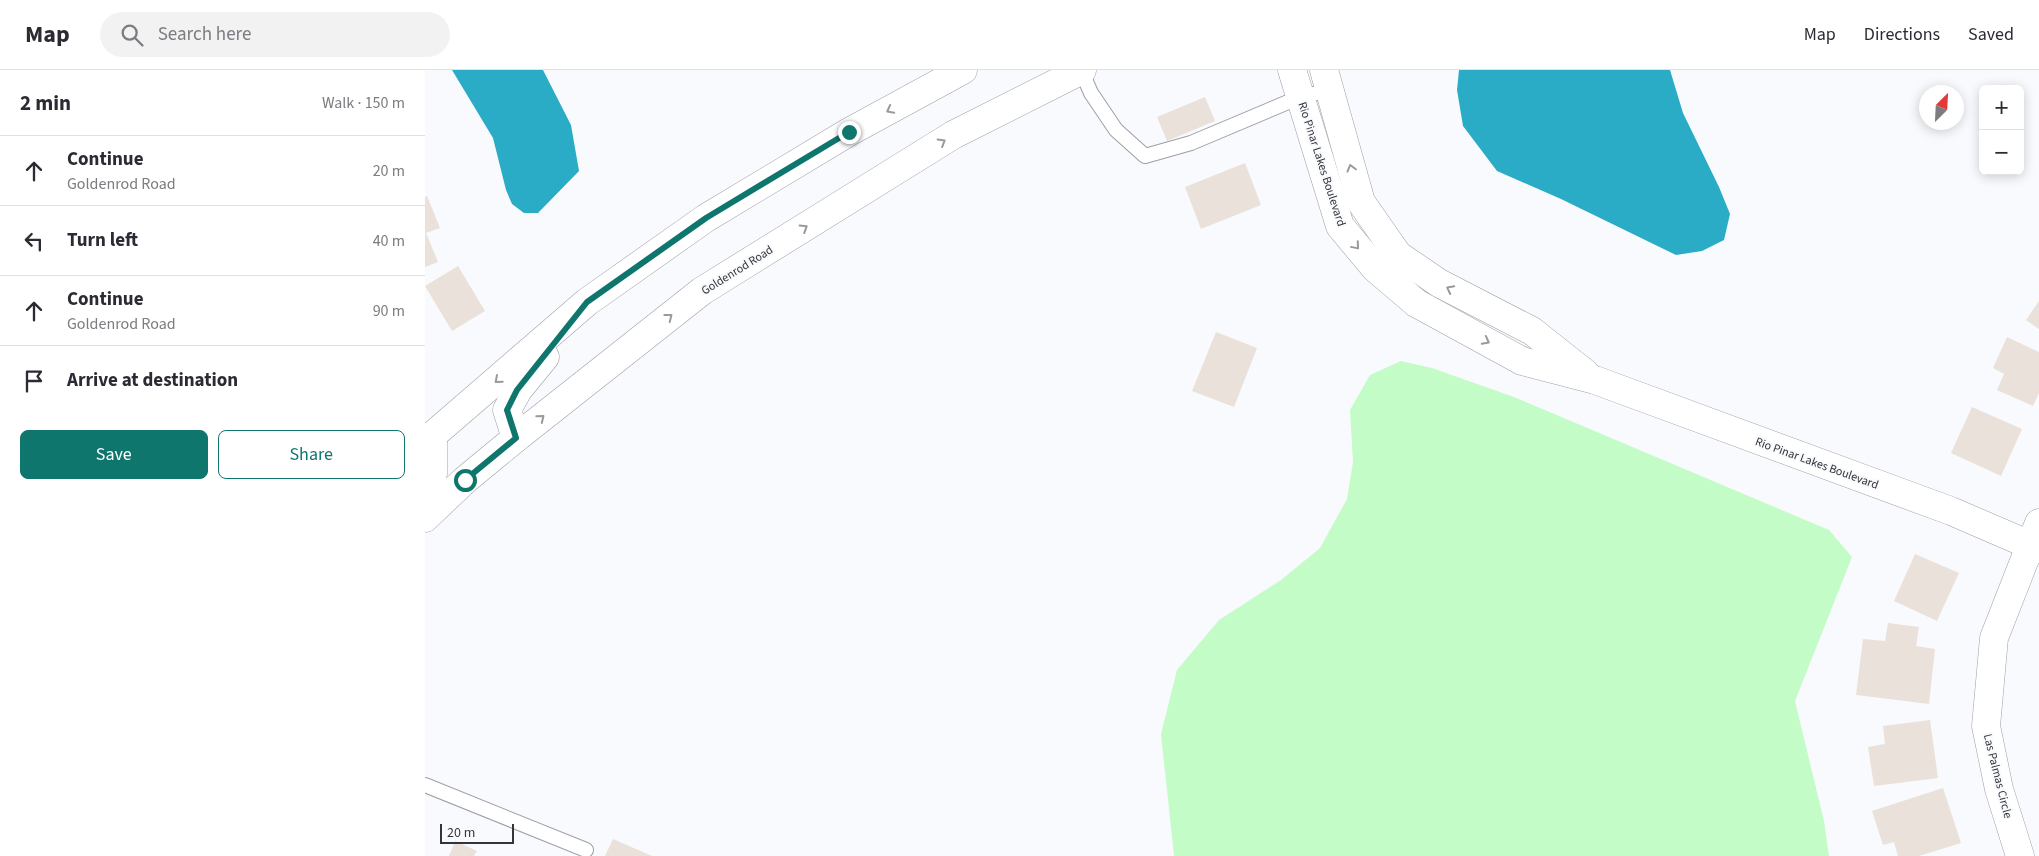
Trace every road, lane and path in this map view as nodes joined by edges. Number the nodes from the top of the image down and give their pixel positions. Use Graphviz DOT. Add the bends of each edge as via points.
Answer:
graph roads {
  1 [pos="963,70"];
  2 [pos="1081,70"];
  3 [pos="1292,70"];
  4 [pos="1327,80"];
  5 [pos="1300,97"];
  6 [pos="587,302"];
  7 [pos="1595,380"];
  8 [pos="428,435"];
  9 [pos="516,438"];
  10 [pos="425,486"];
  11 [pos="425,518"];
  12 [pos="2036,538"];
  13 [pos="425,785"];
  14 [pos="587,850"];
  15 [pos="2020,856"];
  1 -- 6 [label="street, one-way" via="849,132 706,218"];
  2 -- 5 [label="lane" via="1091,93 1116,130 1145,156 1191,143"];
  9 -- 2 [label="street, Goldenrod Road, one-way" via="702,291 953,135"];
  3 -- 5 [label="street, Rio Pinar Lakes Boulevard"];
  4 -- 5 [label="lane"];
  7 -- 4 [label="street, Rio Pinar Lakes Boulevard, one-way" via="1532,331 1439,283 1398,255 1361,202"];
  5 -- 7 [label="street, Rio Pinar Lakes Boulevard, one-way" via="1340,226 1375,268 1417,303 1522,361"];
  6 -- 8 [label="street, one-way"];
  6 -- 9 [label="street" via="514,396 507,410"];
  7 -- 12 [label="street, Rio Pinar Lakes Boulevard" via="1951,511"];
  8 -- 10 [label="street" via="433,474"];
  9 -- 11 [label="street, Goldenrod Road"];
  12 -- 15 [label="street, Las Palmas Circle" via="1994,638 1985,726 1999,789"];
  13 -- 14 [label="lane"];
}
